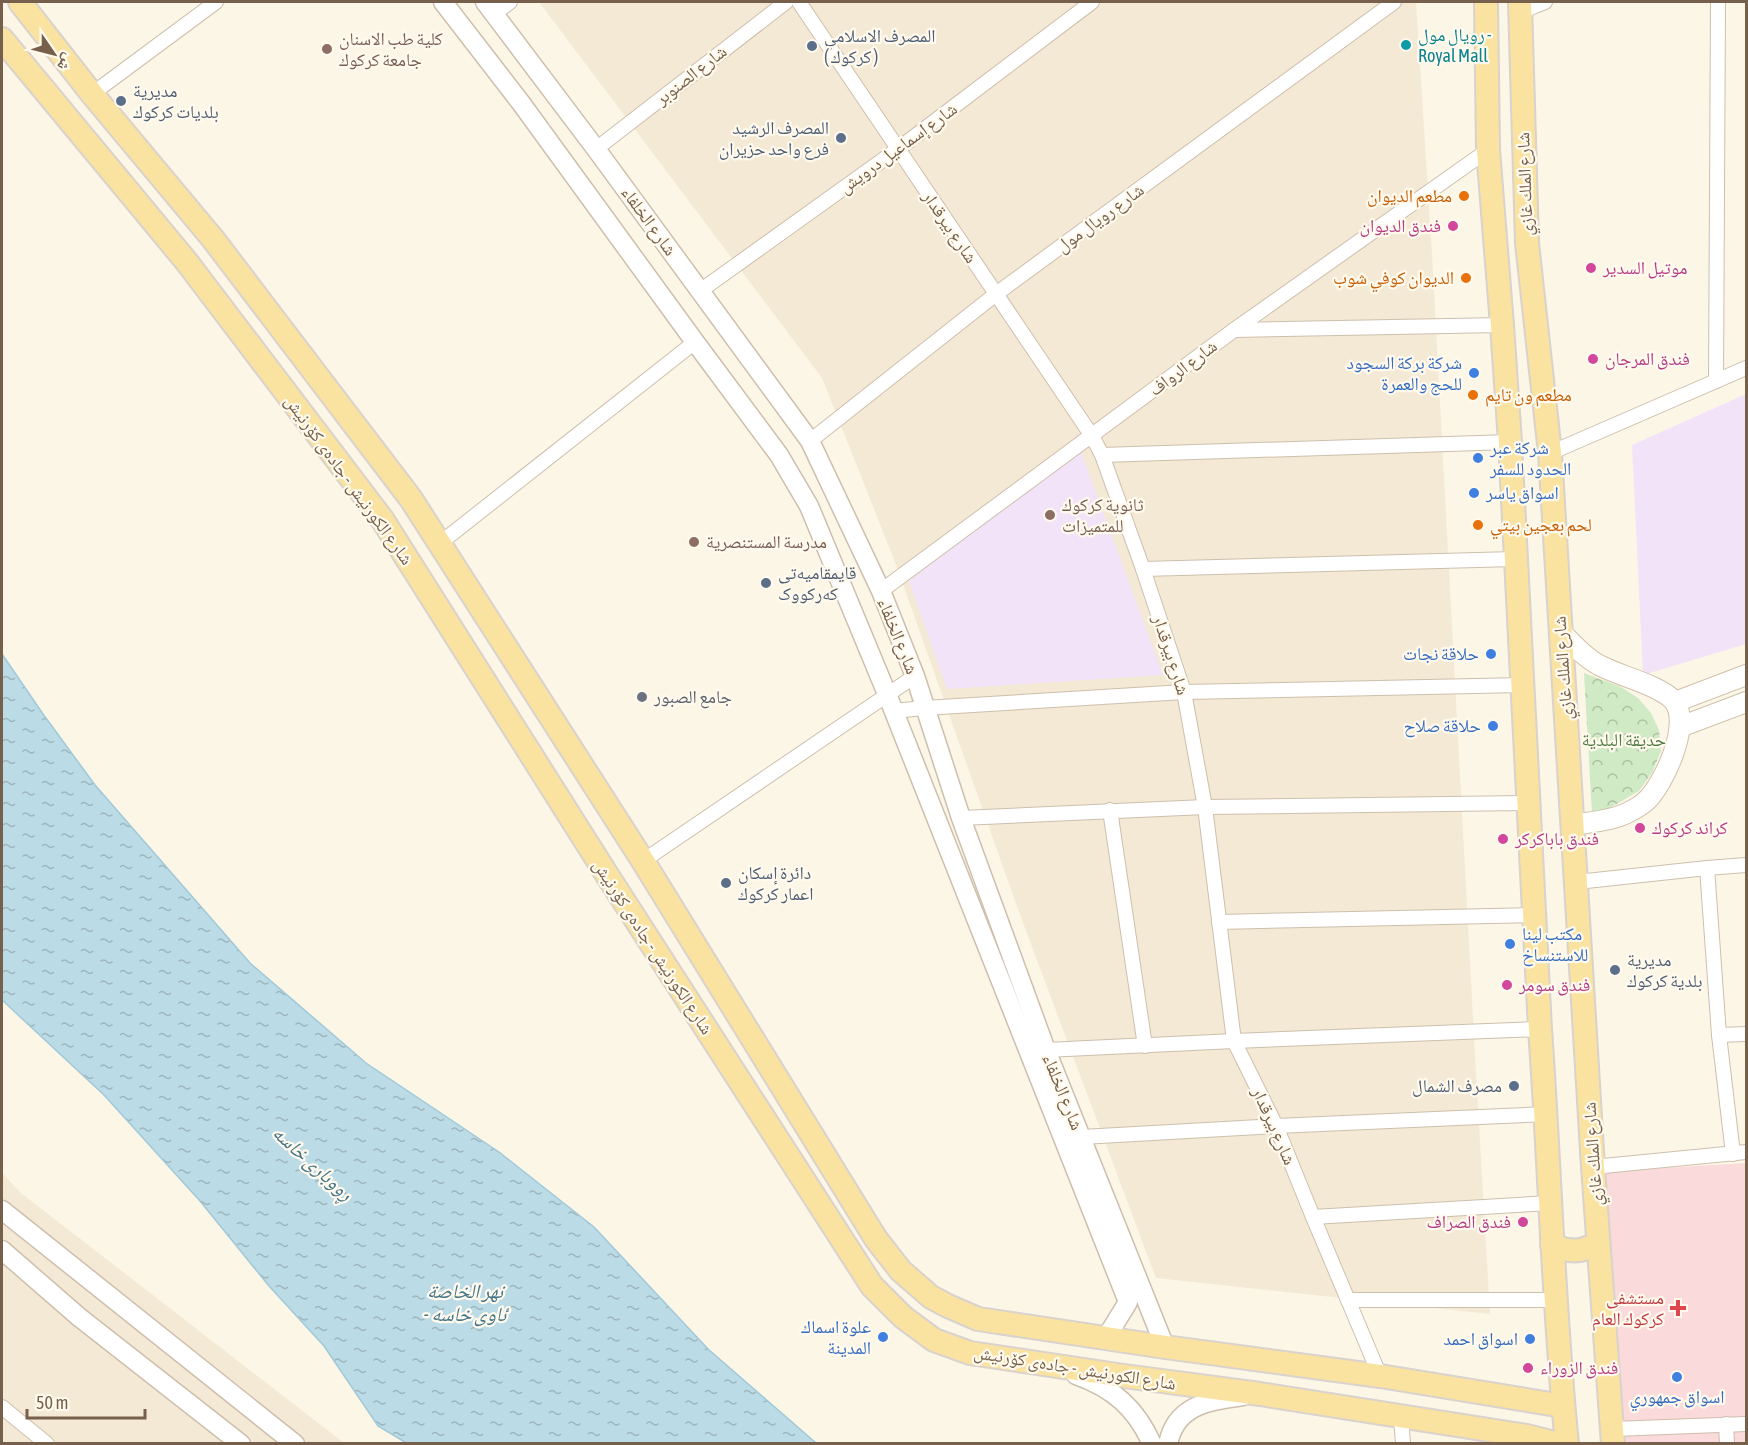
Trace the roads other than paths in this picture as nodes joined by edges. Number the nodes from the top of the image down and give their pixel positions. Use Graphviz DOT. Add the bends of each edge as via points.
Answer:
graph roads {
  1 [pos="20,2"];
  2 [pos="216,2"];
  3 [pos="443,2"];
  4 [pos="510,2"];
  5 [pos="786,2"];
  6 [pos="799,2"];
  7 [pos="1092,2"];
  8 [pos="1394,2"];
  9 [pos="1486,2"];
  10 [pos="1545,2"];
  11 [pos="1718,2"];
  12 [pos="1520,7"];
  13 [pos="490,8"];
  14 [pos="2,39"];
  15 [pos="92,94"];
  16 [pos="596,149"];
  17 [pos="898,149"];
  18 [pos="1488,150"];
  19 [pos="1527,243"];
  20 [pos="1496,246"];
  21 [pos="700,291"];
  22 [pos="996,294"];
  23 [pos="266,309"];
  24 [pos="1502,325"];
  25 [pos="239,330"];
  26 [pos="1234,330"];
  27 [pos="695,342"];
  28 [pos="299,353"];
  29 [pos="1746,368"];
  30 [pos="272,374"];
  31 [pos="1716,381"];
  32 [pos="1092,436"];
  33 [pos="810,441"];
  34 [pos="1510,442"];
  35 [pos="1550,453"];
  36 [pos="1102,455"];
  37 [pos="438,544"];
  38 [pos="1515,559"];
  39 [pos="1143,569"];
  40 [pos="881,591"];
  41 [pos="1561,632"];
  42 [pos="1746,675"];
  43 [pos="915,676"];
  44 [pos="1523,685"];
  45 [pos="1184,692"];
  46 [pos="1675,702"];
  47 [pos="1746,702"];
  48 [pos="891,703"];
  49 [pos="924,708"];
  50 [pos="1680,727"];
  51 [pos="1528,803"];
  52 [pos="1205,807"];
  53 [pos="1110,810"];
  54 [pos="961,818"];
  55 [pos="1573,825"];
  56 [pos="643,861"];
  57 [pos="1746,865"];
  58 [pos="1707,868"];
  59 [pos="1577,882"];
  60 [pos="1534,915"];
  61 [pos="1219,921"];
  62 [pos="1540,1029"];
  63 [pos="1746,1034"];
  64 [pos="1719,1035"];
  65 [pos="1234,1041"];
  66 [pos="1145,1046"];
  67 [pos="1046,1050"];
  68 [pos="1546,1114"];
  69 [pos="1276,1126"];
  70 [pos="1082,1137"];
  71 [pos="814,1139"];
  72 [pos="1739,1153"];
  73 [pos="788,1156"];
  74 [pos="1593,1167"];
  75 [pos="1551,1203"];
  76 [pos="2,1210"];
  77 [pos="1313,1217"];
  78 [pos="1598,1242"];
  79 [pos="1552,1244"];
  80 [pos="2,1250"];
  81 [pos="1348,1300"];
  82 [pos="1556,1300"];
  83 [pos="1106,1338"];
  84 [pos="1165,1347"];
  85 [pos="1044,1364"];
  86 [pos="1380,1376"];
  87 [pos="1260,1394"];
  88 [pos="1531,1402"];
  89 [pos="1563,1406"];
  90 [pos="2,1407"];
  91 [pos="1401,1417"];
  92 [pos="1726,1424"];
  93 [pos="1746,1424"];
  94 [pos="1613,1436"];
  95 [pos="1527,1437"];
  96 [pos="47,1443"];
  97 [pos="241,1443"];
  98 [pos="295,1443"];
  99 [pos="1152,1443"];
  100 [pos="1168,1443"];
  101 [pos="1403,1443"];
  102 [pos="1559,1443"];
  103 [pos="1567,1443"];
  104 [pos="1727,1443"];
  1 -- 15 [label="main road, شارع الكورنيش - جادەی کۆرنیش"];
  2 -- 15 [label="street"];
  3 -- 27 [label="street"];
  4 -- 13 [label="street"];
  5 -- 16 [label="street, شارع الصنوبر"];
  6 -- 17 [label="street, شارع بيرقدار"];
  7 -- 17 [label="street, شارع إسماعيل درويش"];
  8 -- 22 [label="street, شارع رويال مول"];
  9 -- 18 [label="main road, شارع الملك غازي"];
  10 -- 12 [label="street"];
  11 -- 31 [label="street"];
  12 -- 19 [label="main road, شارع الملك غازي"];
  13 -- 16 [label="street, شارع الخلفاء"];
  14 -- 25 [label="main road, شارع الكورنيش - جادەی کۆرنیش"];
  15 -- 23 [label="main road, شارع الكورنيش - جادەی کۆرنیش"];
  16 -- 21 [label="street, شارع الخلفاء"];
  17 -- 21 [label="street, شارع إسماعيل درويش"];
  17 -- 22 [label="street, شارع بيرقدار"];
  18 -- 20 [label="main road, شارع الملك غازي"];
  18 -- 26 [label="street, شارع الرواف"];
  19 -- 20 [label="main road"];
  19 -- 35 [label="main road, شارع الملك غازي"];
  20 -- 24 [label="main road, شارع الملك غازي"];
  21 -- 33 [label="street, شارع الخلفاء"];
  22 -- 32 [label="street, شارع بيرقدار"];
  22 -- 33 [label="street, شارع رويال مول"];
  23 -- 25 [label="main road"];
  23 -- 28 [label="main road, شارع الكورنيش - جادەی کۆرنیش"];
  24 -- 26 [label="street"];
  24 -- 34 [label="main road, شارع الملك غازي"];
  25 -- 30 [label="main road, شارع الكورنيش - جادەی کۆرنیش"];
  26 -- 32 [label="street, شارع الرواف"];
  27 -- 37 [label="street"];
  27 -- 48 [label="street" via="779,454 809,506"];
  28 -- 30 [label="main road"];
  28 -- 37 [label="main road, شارع الكورنيش - جادەی کۆرنیش" via="411,500"];
  29 -- 31 [label="street"];
  30 -- 73 [label="main road, شارع الكورنيش - جادەی کۆرنیش" via="382,519"];
  31 -- 35 [label="street"];
  32 -- 36 [label="street, شارع بيرقدار"];
  32 -- 40 [label="street, شارع الرواف"];
  33 -- 40 [label="street, شارع الخلفاء"];
  34 -- 36 [label="street"];
  34 -- 38 [label="main road, شارع الملك غازي"];
  35 -- 41 [label="main road, شارع الملك غازي"];
  36 -- 39 [label="street, شارع بيرقدار"];
  37 -- 56 [label="main road, شارع الكورنيش - جادەی کۆرنیش"];
  38 -- 39 [label="street"];
  38 -- 44 [label="main road, شارع الملك غازي"];
  39 -- 45 [label="street, شارع بيرقدار"];
  40 -- 43 [label="street, شارع الخلفاء"];
  41 -- 46 [label="main road" via="1596,664 1665,693"];
  41 -- 55 [label="main road, شارع الملك غازي"];
  42 -- 46 [label="main road"];
  43 -- 48 [label="street"];
  43 -- 49 [label="street, شارع الخلفاء"];
  44 -- 45 [label="street"];
  44 -- 51 [label="main road, شارع الملك غازي"];
  45 -- 49 [label="street"];
  45 -- 52 [label="street, شارع بيرقدار"];
  46 -- 50 [label="main road"];
  47 -- 50 [label="main road"];
  48 -- 49 [label="street"];
  48 -- 56 [label="street"];
  48 -- 83 [label="street" via="1128,1302"];
  49 -- 54 [label="street, شارع الخلفاء"];
  50 -- 55 [label="main road" via="1664,776 1646,801 1625,814"];
  51 -- 52 [label="street"];
  51 -- 60 [label="main road, شارع الملك غازي"];
  52 -- 53 [label="street"];
  52 -- 61 [label="street, شارع بيرقدار"];
  53 -- 54 [label="street"];
  53 -- 66 [label="street"];
  54 -- 67 [label="street, شارع الخلفاء"];
  55 -- 59 [label="main road, شارع الملك غازي"];
  56 -- 71 [label="main road, شارع الكورنيش - جادەی کۆرنیش"];
  57 -- 58 [label="street"];
  58 -- 59 [label="street"];
  58 -- 64 [label="street"];
  59 -- 74 [label="main road, شارع الملك غازي"];
  60 -- 61 [label="street"];
  60 -- 62 [label="main road, شارع الملك غازي"];
  61 -- 65 [label="street, شارع بيرقدار"];
  62 -- 65 [label="street"];
  62 -- 68 [label="main road, شارع الملك غازي"];
  63 -- 64 [label="street"];
  64 -- 72 [label="street"];
  65 -- 66 [label="street"];
  65 -- 69 [label="street, شارع بيرقدار"];
  66 -- 67 [label="street"];
  67 -- 70 [label="street, شارع الخلفاء"];
  68 -- 69 [label="street"];
  68 -- 75 [label="main road, شارع الملك غازي"];
  69 -- 70 [label="street"];
  69 -- 77 [label="street, شارع بيرقدار"];
  70 -- 84 [label="street, شارع الخلفاء"];
  71 -- 73 [label="main road"];
  71 -- 83 [label="main road, شارع الكورنيش - جادەی کۆرنیش" via="876,1239 901,1270 931,1297 978,1319"];
  72 -- 74 [label="street"];
  73 -- 85 [label="main road, شارع الكورنيش - جادەی کۆرنیش" via="872,1286 903,1317 934,1340 970,1353"];
  74 -- 78 [label="main road, شارع الملك غازي"];
  75 -- 77 [label="street"];
  75 -- 79 [label="main road, شارع الملك غازي"];
  76 -- 98 [label="street"];
  77 -- 81 [label="street, شارع بيرقدار"];
  78 -- 79 [label="main road" via="1576,1251"];
  78 -- 94 [label="main road, شارع الملك غازي"];
  79 -- 82 [label="main road, شارع الملك غازي"];
  80 -- 97 [label="street" via="80,1317"];
  81 -- 82 [label="street"];
  81 -- 86 [label="street, شارع بيرقدار"];
  82 -- 89 [label="main road, شارع الملك غازي"];
  83 -- 84 [label="main road, شارع الكورنيش - جادەی کۆرنیش"];
  84 -- 86 [label="main road, شارع الكورنيش - جادەی کۆرنیش"];
  85 -- 87 [label="main road, شارع الكورنيش - جادەی کۆرنیش"];
  85 -- 99 [label="street" via="1091,1381 1121,1399 1141,1421"];
  86 -- 88 [label="main road, شارع الكورنيش - جادەی کۆرنیش"];
  87 -- 91 [label="main road, شارع الكورنيش - جادەی کۆرنیش"];
  87 -- 100 [label="street" via="1193,1407 1177,1421"];
  88 -- 89 [label="main road, شارع الكورنيش - جادەی کۆرنیش"];
  88 -- 95 [label="main road" via="1535,1419"];
  89 -- 103 [label="main road, شارع الملك غازي"];
  90 -- 96 [label="street"];
  91 -- 95 [label="main road, شارع الكورنيش - جادەی کۆرنیش"];
  91 -- 101 [label="street"];
  92 -- 93 [label="street"];
  92 -- 94 [label="street"];
  92 -- 104 [label="street"];
  95 -- 102 [label="main road, شارع الكورنيش - جادەی کۆرنیش"];
}
